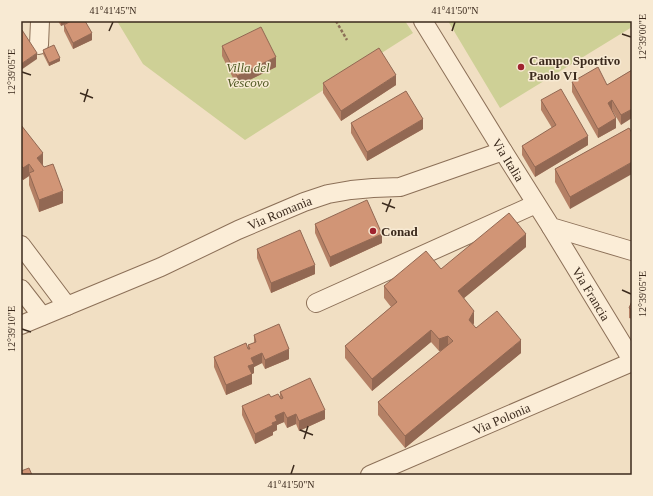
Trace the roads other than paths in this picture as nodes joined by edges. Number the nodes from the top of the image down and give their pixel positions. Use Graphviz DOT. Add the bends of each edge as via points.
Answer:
graph roads {
  1 [pos="40,21"];
  2 [pos="423,21"];
  3 [pos="39,45"];
  4 [pos="503,151"];
  5 [pos="536,204"];
  6 [pos="552,227"];
  7 [pos="21,245"];
  8 [pos="632,251"];
  9 [pos="22,294"];
  10 [pos="316,303"];
  11 [pos="67,306"];
  12 [pos="42,316"];
  13 [pos="21,325"];
  14 [pos="632,361"];
  15 [pos="370,475"];
  1 -- 3 [label="street"];
  2 -- 4 [label="street, Via Italia"];
  4 -- 5 [label="street, Via Italia"];
  4 -- 11 [label="street, Via Romania" via="400,187 351,190 304,202 238,230 161,268"];
  5 -- 6 [label="street, Via Italia"];
  5 -- 10 [label="street"];
  6 -- 8 [label="street"];
  6 -- 14 [label="street, Via Francia"];
  7 -- 11 [label="street"];
  9 -- 12 [label="street"];
  11 -- 12 [label="street, Via Romania"];
  12 -- 13 [label="street, Via Romania"];
  14 -- 15 [label="street, Via Polonia"];
}
